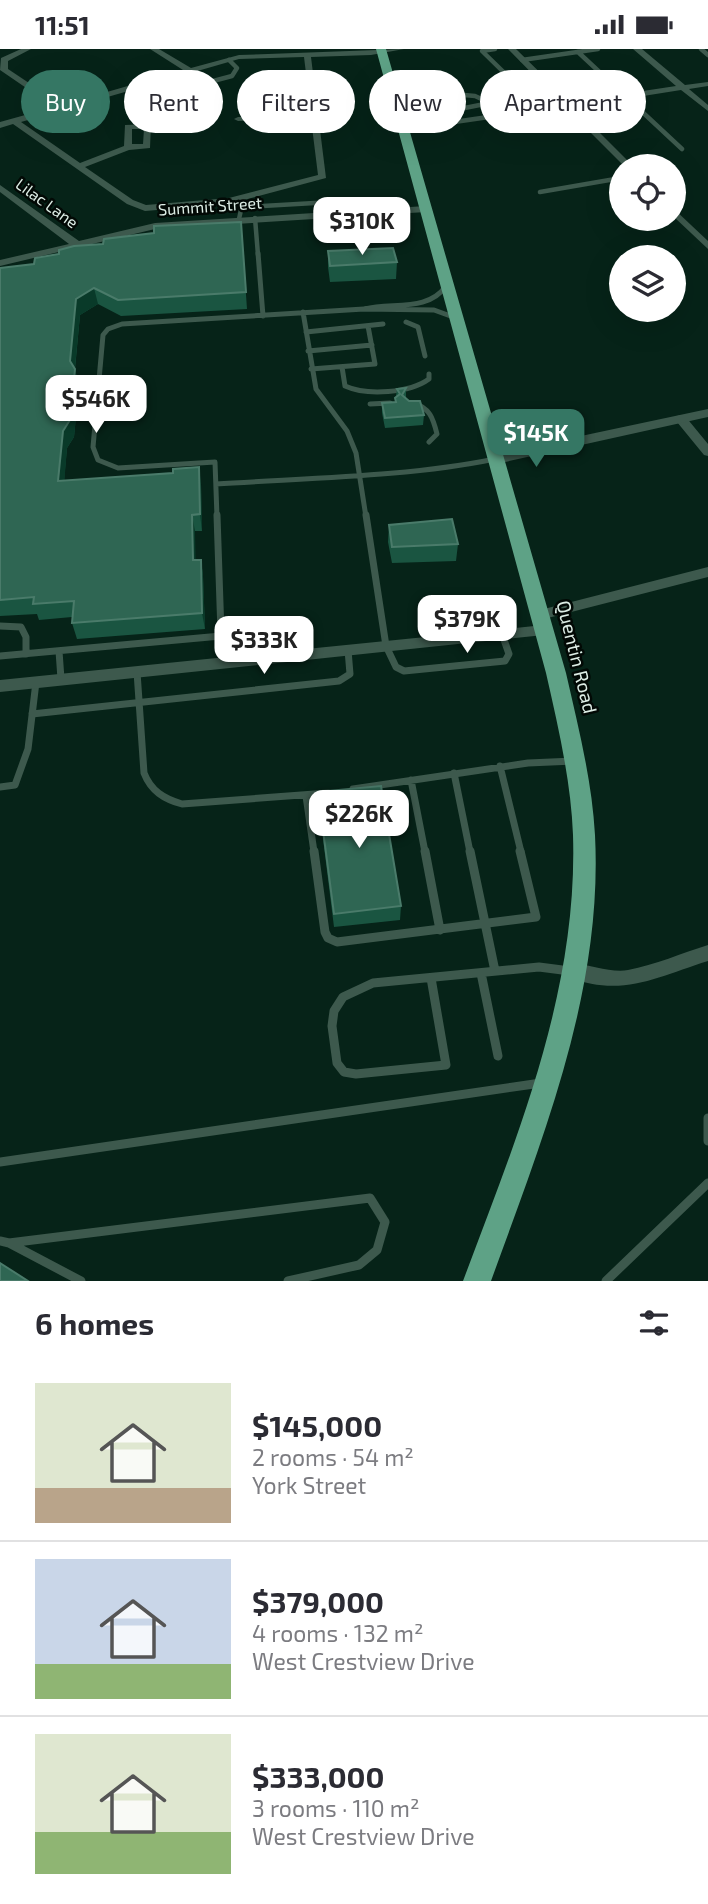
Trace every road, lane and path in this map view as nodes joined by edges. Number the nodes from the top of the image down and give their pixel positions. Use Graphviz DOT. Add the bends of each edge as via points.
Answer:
graph roads {
  1 [pos="27,49"];
  2 [pos="154,49"];
  3 [pos="400,49"];
  4 [pos="495,49"];
  5 [pos="512,49"];
  6 [pos="598,49"];
  7 [pos="638,49"];
  8 [pos="701,49"];
  9 [pos="381,50"];
  10 [pos="326,51"];
  11 [pos="578,52"];
  12 [pos="307,54"];
  13 [pos="708,55"];
  14 [pos="229,60"];
  15 [pos="523,60"];
  16 [pos="188,70"];
  17 [pos="309,70"];
  18 [pos="387,70"];
  19 [pos="501,70"];
  20 [pos="533,70"];
  21 [pos="598,70"];
  22 [pos="223,78"];
  23 [pos="21,82"];
  24 [pos="708,84"];
  25 [pos="682,87"];
  26 [pos="646,93"];
  27 [pos="490,103"];
  28 [pos="708,109"];
  29 [pos="646,115"];
  30 [pos="21,119"];
  31 [pos="13,121"];
  32 [pos="0,125"];
  33 [pos="317,133"];
  34 [pos="405,133"];
  35 [pos="596,133"];
  36 [pos="128,147"];
  37 [pos="682,149"];
  38 [pos="617,154"];
  39 [pos="79,166"];
  40 [pos="609,180"];
  41 [pos="0,188"];
  42 [pos="540,192"];
  43 [pos="178,205"];
  44 [pos="158,206"];
  45 [pos="426,209"];
  46 [pos="339,214"];
  47 [pos="255,218"];
  48 [pos="239,219"];
  49 [pos="686,221"];
  50 [pos="180,223"];
  51 [pos="163,225"];
  52 [pos="703,234"];
  53 [pos="80,242"];
  54 [pos="708,246"];
  55 [pos="93,251"];
  56 [pos="0,263"];
  57 [pos="447,284"];
  58 [pos="364,309"];
  59 [pos="303,312"];
  60 [pos="263,316"];
  61 [pos="457,319"];
  62 [pos="407,323"];
  63 [pos="383,324"];
  64 [pos="368,326"];
  65 [pos="306,332"];
  66 [pos="372,345"];
  67 [pos="308,351"];
  68 [pos="425,356"];
  69 [pos="342,367"];
  70 [pos="311,369"];
  71 [pos="429,374"];
  72 [pos="394,403"];
  73 [pos="407,403"];
  74 [pos="370,404"];
  75 [pos="708,413"];
  76 [pos="681,419"];
  77 [pos="429,442"];
  78 [pos="708,452"];
  79 [pos="496,459"];
  80 [pos="360,474"];
  81 [pos="216,485"];
  82 [pos="708,572"];
  83 [pos="542,623"];
  84 [pos="0,626"];
  85 [pos="502,634"];
  86 [pos="221,636"];
  87 [pos="386,646"];
  88 [pos="348,650"];
  89 [pos="59,651"];
  90 [pos="26,654"];
  91 [pos="0,656"];
  92 [pos="222,663"];
  93 [pos="137,672"];
  94 [pos="61,679"];
  95 [pos="36,682"];
  96 [pos="0,686"];
  97 [pos="139,700"];
  98 [pos="32,713"];
  99 [pos="575,761"];
  100 [pos="500,766"];
  101 [pos="454,773"];
  102 [pos="411,780"];
  103 [pos="0,787"];
  104 [pos="345,790"];
  105 [pos="332,792"];
  106 [pos="306,796"];
  107 [pos="485,925"];
  108 [pos="440,930"];
  109 [pos="708,953"];
  110 [pos="495,971"];
  111 [pos="574,971"];
  112 [pos="481,972"];
  113 [pos="431,978"];
  114 [pos="498,1056"];
  115 [pos="548,1082"];
  116 [pos="708,1118"];
  117 [pos="708,1141"];
  118 [pos="0,1162"];
  119 [pos="708,1183"];
  120 [pos="5,1242"];
  121 [pos="81,1281"];
  122 [pos="288,1281"];
  123 [pos="477,1281"];
  124 [pos="606,1281"];
  1 -- 23 [label="street" via="2,63 4,70"];
  2 -- 16 [label="street"];
  3 -- 9 [label="street"];
  4 -- 19 [label="lane" via="482,51"];
  5 -- 15 [label="street"];
  6 -- 11 [label="lane"];
  7 -- 25 [label="street"];
  8 -- 13 [label="lane"];
  9 -- 10 [label="street"];
  9 -- 18 [label="highway, Quentin Road"];
  10 -- 12 [label="street"];
  11 -- 15 [label="lane"];
  11 -- 21 [label="lane"];
  12 -- 14 [label="street"];
  12 -- 17 [label="street"];
  14 -- 16 [label="street"];
  14 -- 22 [label="lane" via="237,68"];
  15 -- 20 [label="street"];
  24 -- 25 [label="street"];
  25 -- 26 [label="street"];
  25 -- 28 [label="street"];
  27 -- 27 [label="lane" via="465,93 426,98 416,104 431,112"];
  29 -- 37 [label="lane"];
  30 -- 31 [label="street"];
  31 -- 32 [label="street"];
  31 -- 39 [label="street"];
  33 -- 43 [label="street" via="323,176 229,201"];
  34 -- 45 [label="highway, Quentin Road"];
  35 -- 38 [label="street"];
  36 -- 39 [label="street"];
  39 -- 44 [label="street" via="130,202 145,208"];
  40 -- 42 [label="lane"];
  41 -- 53 [label="street, Lilac Lane"];
  43 -- 44 [label="street"];
  43 -- 50 [label="street"];
  44 -- 51 [label="street"];
  45 -- 46 [label="street, Summit Street"];
  45 -- 57 [label="highway, Quentin Road"];
  46 -- 47 [label="street, Summit Street"];
  46 -- 48 [label="lane" via="332,202 246,207"];
  47 -- 48 [label="street, Summit Street"];
  47 -- 60 [label="lane"];
  48 -- 50 [label="street, Summit Street"];
  49 -- 52 [label="street"];
  50 -- 51 [label="street, Summit Street"];
  51 -- 53 [label="street, Summit Street"];
  52 -- 54 [label="street"];
  53 -- 55 [label="lane"];
  53 -- 56 [label="street, Summit Street"];
  57 -- 58 [label="lane" via="433,300"];
  57 -- 61 [label="highway, Quentin Road"];
  58 -- 59 [label="lane"];
  58 -- 61 [label="lane" via="435,310"];
  59 -- 60 [label="lane"];
  59 -- 65 [label="lane"];
  60 -- 81 [label="lane" via="122,324 108,329 102,338 93,447 98,460 118,468 215,462"];
  61 -- 79 [label="highway, Quentin Road"];
  62 -- 68 [label="lane" via="418,327"];
  63 -- 64 [label="lane"];
  64 -- 65 [label="lane"];
  64 -- 66 [label="lane"];
  65 -- 67 [label="lane"];
  66 -- 67 [label="lane"];
  66 -- 69 [label="lane" via="375,364"];
  67 -- 70 [label="lane"];
  69 -- 70 [label="lane"];
  69 -- 71 [label="lane" via="345,386 358,392 418,387 425,385"];
  70 -- 80 [label="lane" via="319,395 351,438"];
  72 -- 74 [label="lane"];
  73 -- 77 [label="lane" via="430,411 437,434"];
  75 -- 76 [label="street"];
  76 -- 78 [label="street"];
  76 -- 79 [label="street"];
  79 -- 80 [label="lane"];
  79 -- 83 [label="highway, Quentin Road"];
  80 -- 81 [label="lane"];
  80 -- 87 [label="lane"];
  81 -- 86 [label="lane"];
  82 -- 83 [label="street"];
  83 -- 85 [label="street"];
  83 -- 99 [label="highway, Quentin Road"];
  84 -- 90 [label="lane" via="21,627"];
  85 -- 87 [label="street"];
  85 -- 87 [label="lane" via="509,658 502,662 404,671 396,667"];
  86 -- 89 [label="lane"];
  86 -- 92 [label="lane"];
  87 -- 88 [label="street"];
  88 -- 92 [label="street"];
  88 -- 97 [label="lane" via="350,674 339,681"];
  89 -- 90 [label="lane"];
  89 -- 94 [label="lane"];
  90 -- 91 [label="lane"];
  92 -- 93 [label="street"];
  93 -- 94 [label="street"];
  93 -- 97 [label="lane"];
  94 -- 95 [label="street"];
  95 -- 96 [label="street"];
  95 -- 98 [label="lane"];
  97 -- 98 [label="lane"];
  97 -- 106 [label="lane" via="144,773 148,785 167,800 182,804"];
  98 -- 103 [label="lane" via="20,777 15,785"];
  99 -- 100 [label="lane"];
  99 -- 111 [label="highway, Quentin Road" via="585,869"];
  100 -- 101 [label="lane"];
  100 -- 107 [label="lane" via="536,917"];
  101 -- 102 [label="lane"];
  101 -- 107 [label="lane"];
  102 -- 104 [label="lane"];
  102 -- 108 [label="lane"];
  105 -- 106 [label="lane"];
  106 -- 108 [label="lane" via="328,938 337,942"];
  107 -- 108 [label="lane"];
  107 -- 110 [label="lane"];
  109 -- 111 [label="street" via="626,979"];
  110 -- 111 [label="lane" via="539,967"];
  110 -- 112 [label="lane"];
  111 -- 115 [label="highway, Quentin Road"];
  112 -- 113 [label="lane"];
  112 -- 114 [label="lane"];
  113 -- 113 [label="lane" via="446,1065 344,1072 337,1063 332,1026 343,997 373,983"];
  115 -- 118 [label="lane"];
  115 -- 123 [label="highway, Quentin Road"];
  116 -- 117 [label="lane"];
  119 -- 124 [label="lane"];
  120 -- 121 [label="lane"];
  120 -- 122 [label="lane" via="370,1198 385,1222 377,1250 359,1265"];
}
